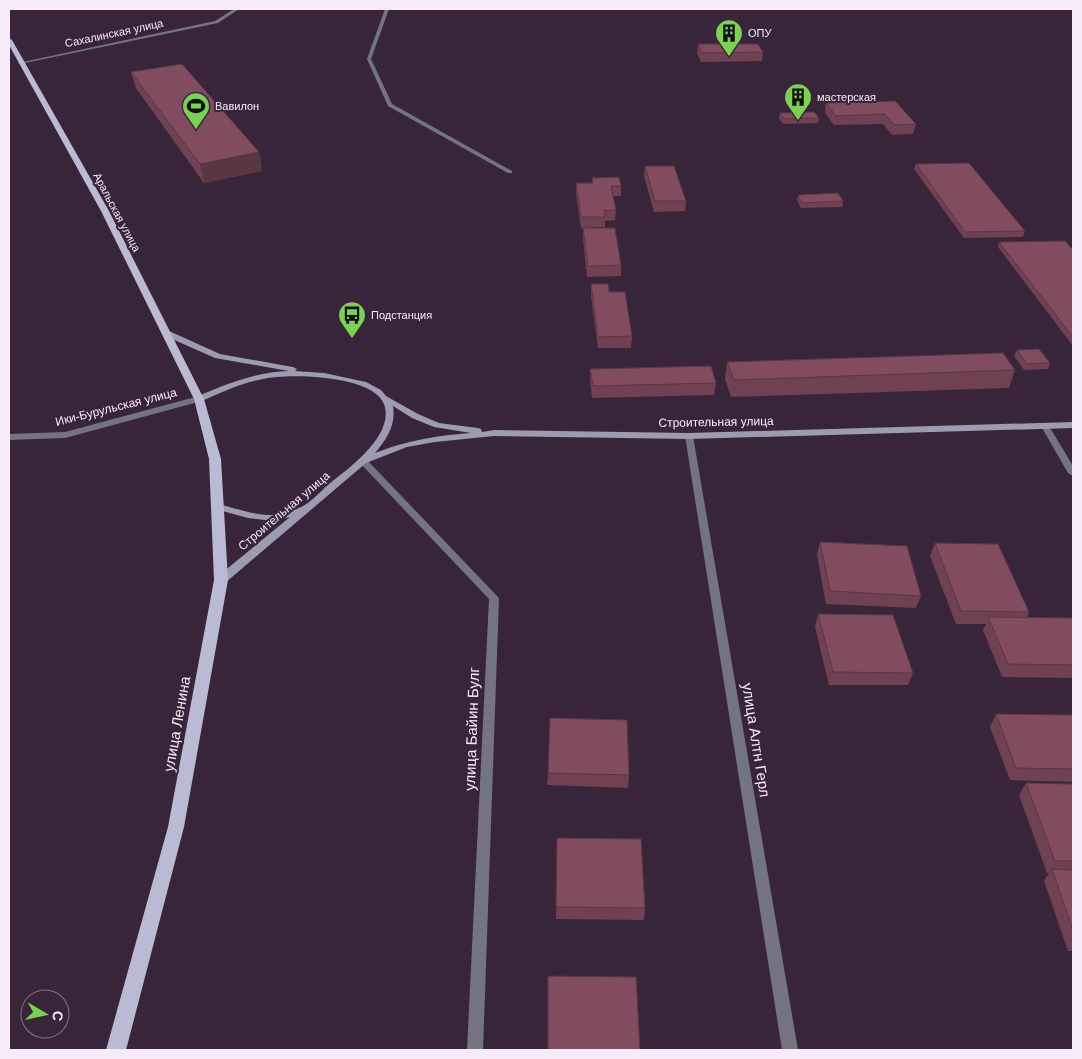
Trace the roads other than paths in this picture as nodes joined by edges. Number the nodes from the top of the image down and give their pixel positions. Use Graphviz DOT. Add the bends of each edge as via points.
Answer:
graph roads {
  1 [pos="237,9"];
  2 [pos="387,9"];
  3 [pos="9,40"];
  4 [pos="20,63"];
  5 [pos="510,172"];
  6 [pos="166,333"];
  7 [pos="313,373"];
  8 [pos="386,398"];
  9 [pos="199,399"];
  10 [pos="1073,425"];
  11 [pos="1045,426"];
  12 [pos="494,433"];
  13 [pos="689,436"];
  14 [pos="9,437"];
  15 [pos="362,461"];
  16 [pos="1073,473"];
  17 [pos="218,507"];
  18 [pos="306,509"];
  19 [pos="221,580"];
  20 [pos="116,1050"];
  21 [pos="475,1050"];
  22 [pos="790,1050"];
  1 -- 4 [label="street, Сахалинская улица" via="216,22"];
  2 -- 5 [label="street" via="369,59 390,105"];
  3 -- 4 [label="main road, Аральская улица"];
  4 -- 6 [label="main road, Аральская улица" via="105,212"];
  6 -- 7 [label="street" via="218,356"];
  6 -- 9 [label="main road, Аральская улица"];
  7 -- 8 [label="street" via="365,384"];
  7 -- 9 [label="street" via="275,374 239,381"];
  8 -- 12 [label="street" via="437,425"];
  8 -- 15 [label="street, Строительная улица" via="390,415 386,429 380,442"];
  9 -- 14 [label="street, Ики-Бурульская улица" via="65,435"];
  9 -- 17 [label="main road, улица Ленина" via="215,459"];
  10 -- 11 [label="street, Строительная улица"];
  11 -- 13 [label="street, Строительная улица"];
  11 -- 16 [label="street"];
  12 -- 13 [label="street, Строительная улица"];
  12 -- 15 [label="street, Строительная улица" via="405,445"];
  13 -- 22 [label="street, улица Алтн Герл"];
  15 -- 18 [label="street, Строительная улица"];
  15 -- 21 [label="street, улица Байин Булг" via="494,598"];
  17 -- 18 [label="street" via="274,518"];
  17 -- 19 [label="main road, улица Ленина"];
  18 -- 19 [label="street, Строительная улица"];
  19 -- 20 [label="main road, улица Ленина" via="176,826"];
}
